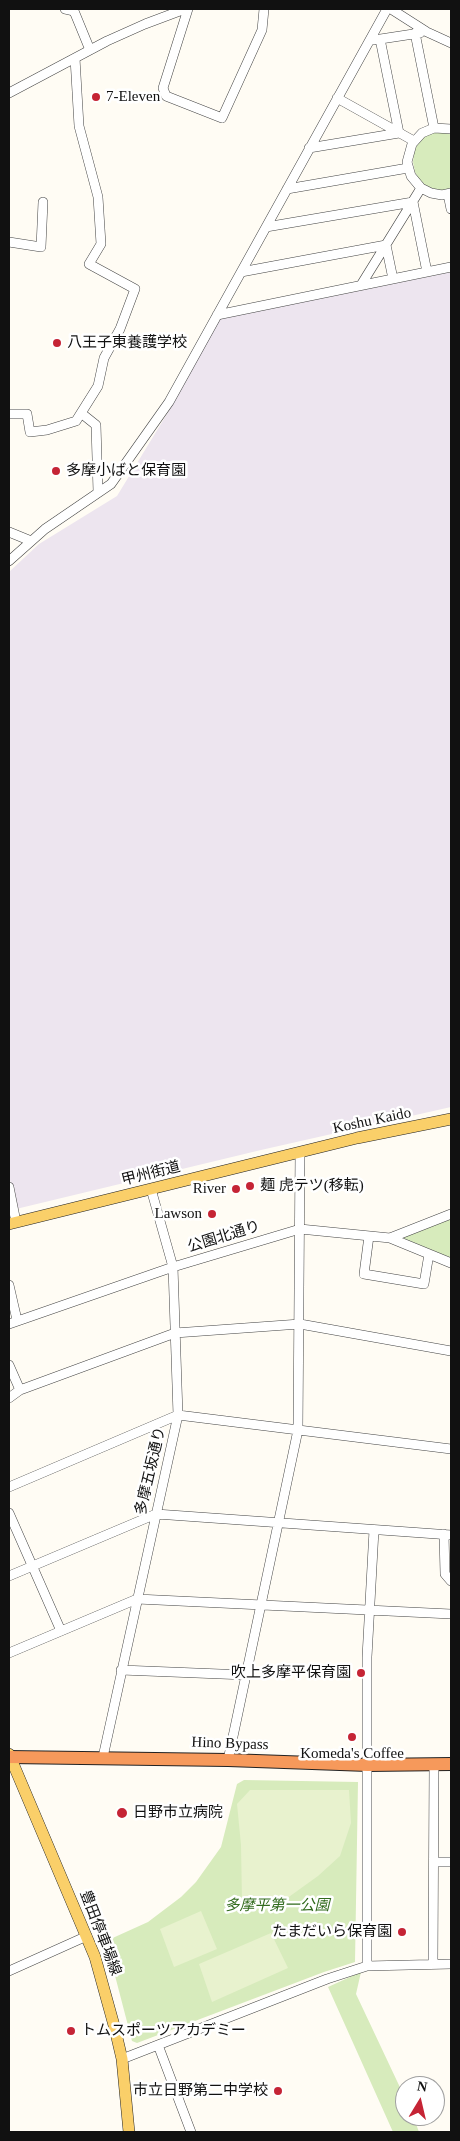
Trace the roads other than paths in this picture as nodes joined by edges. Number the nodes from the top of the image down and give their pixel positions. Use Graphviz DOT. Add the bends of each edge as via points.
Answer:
graph roads {
  1 [pos="65,9"];
  2 [pos="186,9"];
  3 [pos="264,9"];
  4 [pos="387,9"];
  5 [pos="391,9"];
  6 [pos="427,32"];
  7 [pos="415,33"];
  8 [pos="380,39"];
  9 [pos="369,41"];
  10 [pos="451,43"];
  11 [pos="90,50"];
  12 [pos="75,58"];
  13 [pos="9,92"];
  14 [pos="337,98"];
  15 [pos="434,128"];
  16 [pos="451,129"];
  17 [pos="399,133"];
  18 [pos="414,141"];
  19 [pos="310,148"];
  20 [pos="408,168"];
  21 [pos="421,188"];
  22 [pos="287,189"];
  23 [pos="450,194"];
  24 [pos="43,202"];
  25 [pos="413,202"];
  26 [pos="451,209"];
  27 [pos="266,227"];
  28 [pos="9,242"];
  29 [pos="386,245"];
  30 [pos="451,267"];
  31 [pos="240,272"];
  32 [pos="428,272"];
  33 [pos="394,279"];
  34 [pos="361,285"];
  35 [pos="217,315"];
  36 [pos="82,413"];
  37 [pos="9,414"];
  38 [pos="98,492"];
  39 [pos="9,532"];
  40 [pos="31,541"];
  41 [pos="9,561"];
  42 [pos="451,1119"];
  43 [pos="300,1152"];
  44 [pos="9,1188"];
  45 [pos="151,1189"];
  46 [pos="451,1214"];
  47 [pos="12,1223"];
  48 [pos="300,1229"];
  49 [pos="368,1236"];
  50 [pos="390,1238"];
  51 [pos="429,1254"];
  52 [pos="451,1263"];
  53 [pos="173,1267"];
  54 [pos="9,1285"];
  55 [pos="13,1322"];
  56 [pos="300,1324"];
  57 [pos="174,1333"];
  58 [pos="451,1351"];
  59 [pos="9,1365"];
  60 [pos="20,1390"];
  61 [pos="9,1398"];
  62 [pos="178,1415"];
  63 [pos="298,1430"];
  64 [pos="451,1449"];
  65 [pos="9,1487"];
  66 [pos="9,1513"];
  67 [pos="156,1514"];
  68 [pos="280,1523"];
  69 [pos="374,1530"];
  70 [pos="448,1534"];
  71 [pos="32,1566"];
  72 [pos="9,1576"];
  73 [pos="451,1581"];
  74 [pos="137,1600"];
  75 [pos="262,1605"];
  76 [pos="368,1610"];
  77 [pos="451,1614"];
  78 [pos="61,1631"];
  79 [pos="9,1653"];
  80 [pos="121,1670"];
  81 [pos="246,1676"];
  82 [pos="9,1756"];
  83 [pos="104,1757"];
  84 [pos="228,1760"];
  85 [pos="434,1764"];
  86 [pos="451,1764"];
  87 [pos="368,1765"];
  88 [pos="434,1862"];
  89 [pos="451,1862"];
  90 [pos="87,1936"];
  91 [pos="433,1964"];
  92 [pos="451,1964"];
  93 [pos="367,1966"];
  94 [pos="9,1970"];
  95 [pos="158,2045"];
  96 [pos="122,2059"];
  97 [pos="129,2132"];
  98 [pos="191,2132"];
  1 -- 11 [label="street" via="74,11"];
  2 -- 3 [label="street" via="163,88 166,96 222,118 262,30"];
  2 -- 11 [label="street"];
  4 -- 9 [label="street"];
  5 -- 6 [label="street"];
  6 -- 7 [label="street"];
  6 -- 10 [label="street"];
  7 -- 8 [label="street"];
  7 -- 15 [label="street"];
  8 -- 9 [label="street"];
  8 -- 17 [label="street"];
  9 -- 14 [label="street"];
  11 -- 12 [label="street"];
  12 -- 13 [label="street"];
  12 -- 36 [label="street" via="79,126 98,197 101,244 89,264 135,289 120,329 104,358 98,386"];
  14 -- 17 [label="street"];
  14 -- 19 [label="street"];
  15 -- 16 [label="street"];
  15 -- 18 [label="street"];
  17 -- 18 [label="street"];
  17 -- 19 [label="street"];
  18 -- 20 [label="street" via="409,151"];
  19 -- 22 [label="street"];
  20 -- 21 [label="street"];
  20 -- 22 [label="street"];
  21 -- 23 [label="street" via="431,193"];
  21 -- 25 [label="street"];
  22 -- 27 [label="street"];
  23 -- 26 [label="street"];
  24 -- 28 [label="street" via="41,247"];
  25 -- 27 [label="street"];
  25 -- 29 [label="street"];
  25 -- 32 [label="street"];
  27 -- 31 [label="street"];
  29 -- 31 [label="street"];
  29 -- 33 [label="street"];
  29 -- 34 [label="street"];
  30 -- 32 [label="street"];
  31 -- 35 [label="street"];
  32 -- 33 [label="street"];
  33 -- 34 [label="street"];
  34 -- 35 [label="street"];
  35 -- 38 [label="street" via="169,402 111,484"];
  36 -- 37 [label="street" via="76,421 30,432 27,414"];
  36 -- 38 [label="street" via="96,425"];
  38 -- 40 [label="street"];
  39 -- 40 [label="street"];
  40 -- 41 [label="street"];
  42 -- 43 [label="main road, Koshu Kaido"];
  43 -- 45 [label="main road, 甲州街道"];
  43 -- 48 [label="street"];
  44 -- 47 [label="street"];
  45 -- 47 [label="main road, 甲州街道"];
  45 -- 53 [label="street, 多摩五坂通り"];
  46 -- 50 [label="street"];
  48 -- 49 [label="street, 公園北通り"];
  48 -- 53 [label="street, 公園北通り"];
  48 -- 56 [label="street"];
  49 -- 50 [label="street, 公園北通り"];
  49 -- 51 [label="street" via="364,1274 424,1284"];
  50 -- 51 [label="street, 公園北通り"];
  51 -- 52 [label="street, 公園北通り"];
  53 -- 55 [label="street, 公園北通り"];
  53 -- 57 [label="street, 多摩五坂通り"];
  54 -- 55 [label="street"];
  56 -- 57 [label="street"];
  56 -- 58 [label="street"];
  56 -- 63 [label="street"];
  57 -- 60 [label="street"];
  57 -- 62 [label="street, 多摩五坂通り"];
  59 -- 60 [label="street"];
  60 -- 61 [label="street"];
  62 -- 63 [label="street"];
  62 -- 65 [label="street"];
  62 -- 67 [label="street, 多摩五坂通り"];
  63 -- 64 [label="street"];
  63 -- 68 [label="street"];
  66 -- 71 [label="street"];
  67 -- 68 [label="street"];
  67 -- 71 [label="street"];
  67 -- 74 [label="street, 多摩五坂通り"];
  68 -- 69 [label="street"];
  68 -- 75 [label="street"];
  69 -- 70 [label="street"];
  69 -- 76 [label="street"];
  70 -- 73 [label="street" via="445,1574"];
  71 -- 72 [label="street"];
  71 -- 78 [label="street"];
  74 -- 75 [label="street"];
  74 -- 78 [label="street"];
  74 -- 80 [label="street, 多摩五坂通り"];
  75 -- 76 [label="street"];
  75 -- 81 [label="street"];
  76 -- 77 [label="street"];
  76 -- 87 [label="street"];
  78 -- 79 [label="street"];
  80 -- 81 [label="street"];
  80 -- 83 [label="street, 多摩五坂通り"];
  81 -- 84 [label="street"];
  82 -- 83 [label="highway, Hino Bypass"];
  82 -- 90 [label="main road, 豊田停車場線"];
  83 -- 84 [label="highway, Hino Bypass"];
  84 -- 87 [label="highway, Hino Bypass"];
  85 -- 86 [label="highway, Hino Bypass"];
  85 -- 87 [label="highway, Hino Bypass"];
  85 -- 88 [label="street"];
  87 -- 93 [label="street"];
  88 -- 89 [label="street"];
  88 -- 91 [label="street"];
  90 -- 94 [label="street"];
  90 -- 96 [label="main road, 豊田停車場線" via="103,1982"];
  91 -- 92 [label="street"];
  91 -- 93 [label="street"];
  93 -- 95 [label="street"];
  95 -- 96 [label="street"];
  95 -- 98 [label="street"];
  96 -- 97 [label="main road, 豊田停車場線"];
}
